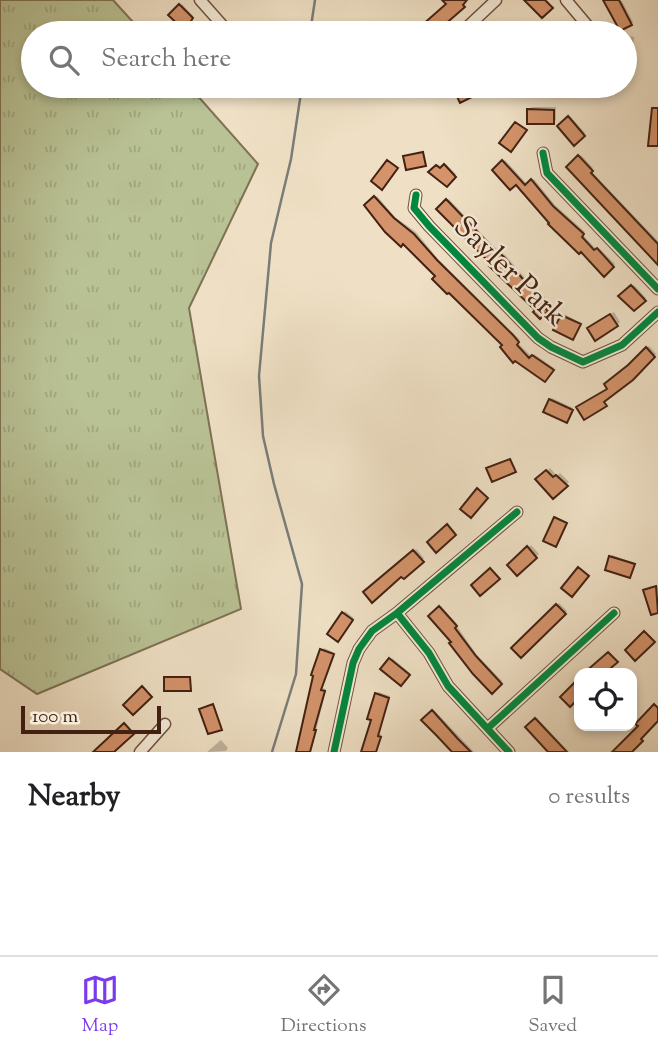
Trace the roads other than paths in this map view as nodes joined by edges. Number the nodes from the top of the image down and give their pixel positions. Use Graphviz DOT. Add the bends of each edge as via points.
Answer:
graph roads {
  1 [pos="200,0"];
  2 [pos="496,0"];
  3 [pos="566,0"];
  4 [pos="219,21"];
  5 [pos="474,21"];
  6 [pos="584,21"];
  7 [pos="543,153"];
  8 [pos="416,195"];
  9 [pos="658,289"];
  10 [pos="658,312"];
  11 [pos="517,512"];
  12 [pos="614,612"];
  13 [pos="397,613"];
  14 [pos="165,724"];
  15 [pos="488,728"];
  16 [pos="140,752"];
  17 [pos="334,752"];
  18 [pos="509,752"];
  1 -- 4 [label="street"];
  2 -- 5 [label="street"];
  3 -- 6 [label="street"];
  7 -- 9 [label="street" via="547,173"];
  8 -- 10 [label="street, Sayler Park" via="414,208 551,347 583,362 622,345"];
  11 -- 13 [label="street"];
  12 -- 15 [label="street"];
  13 -- 15 [label="street" via="448,686"];
  13 -- 17 [label="street" via="372,631 359,649"];
  14 -- 16 [label="street"];
  15 -- 18 [label="street"];
}
